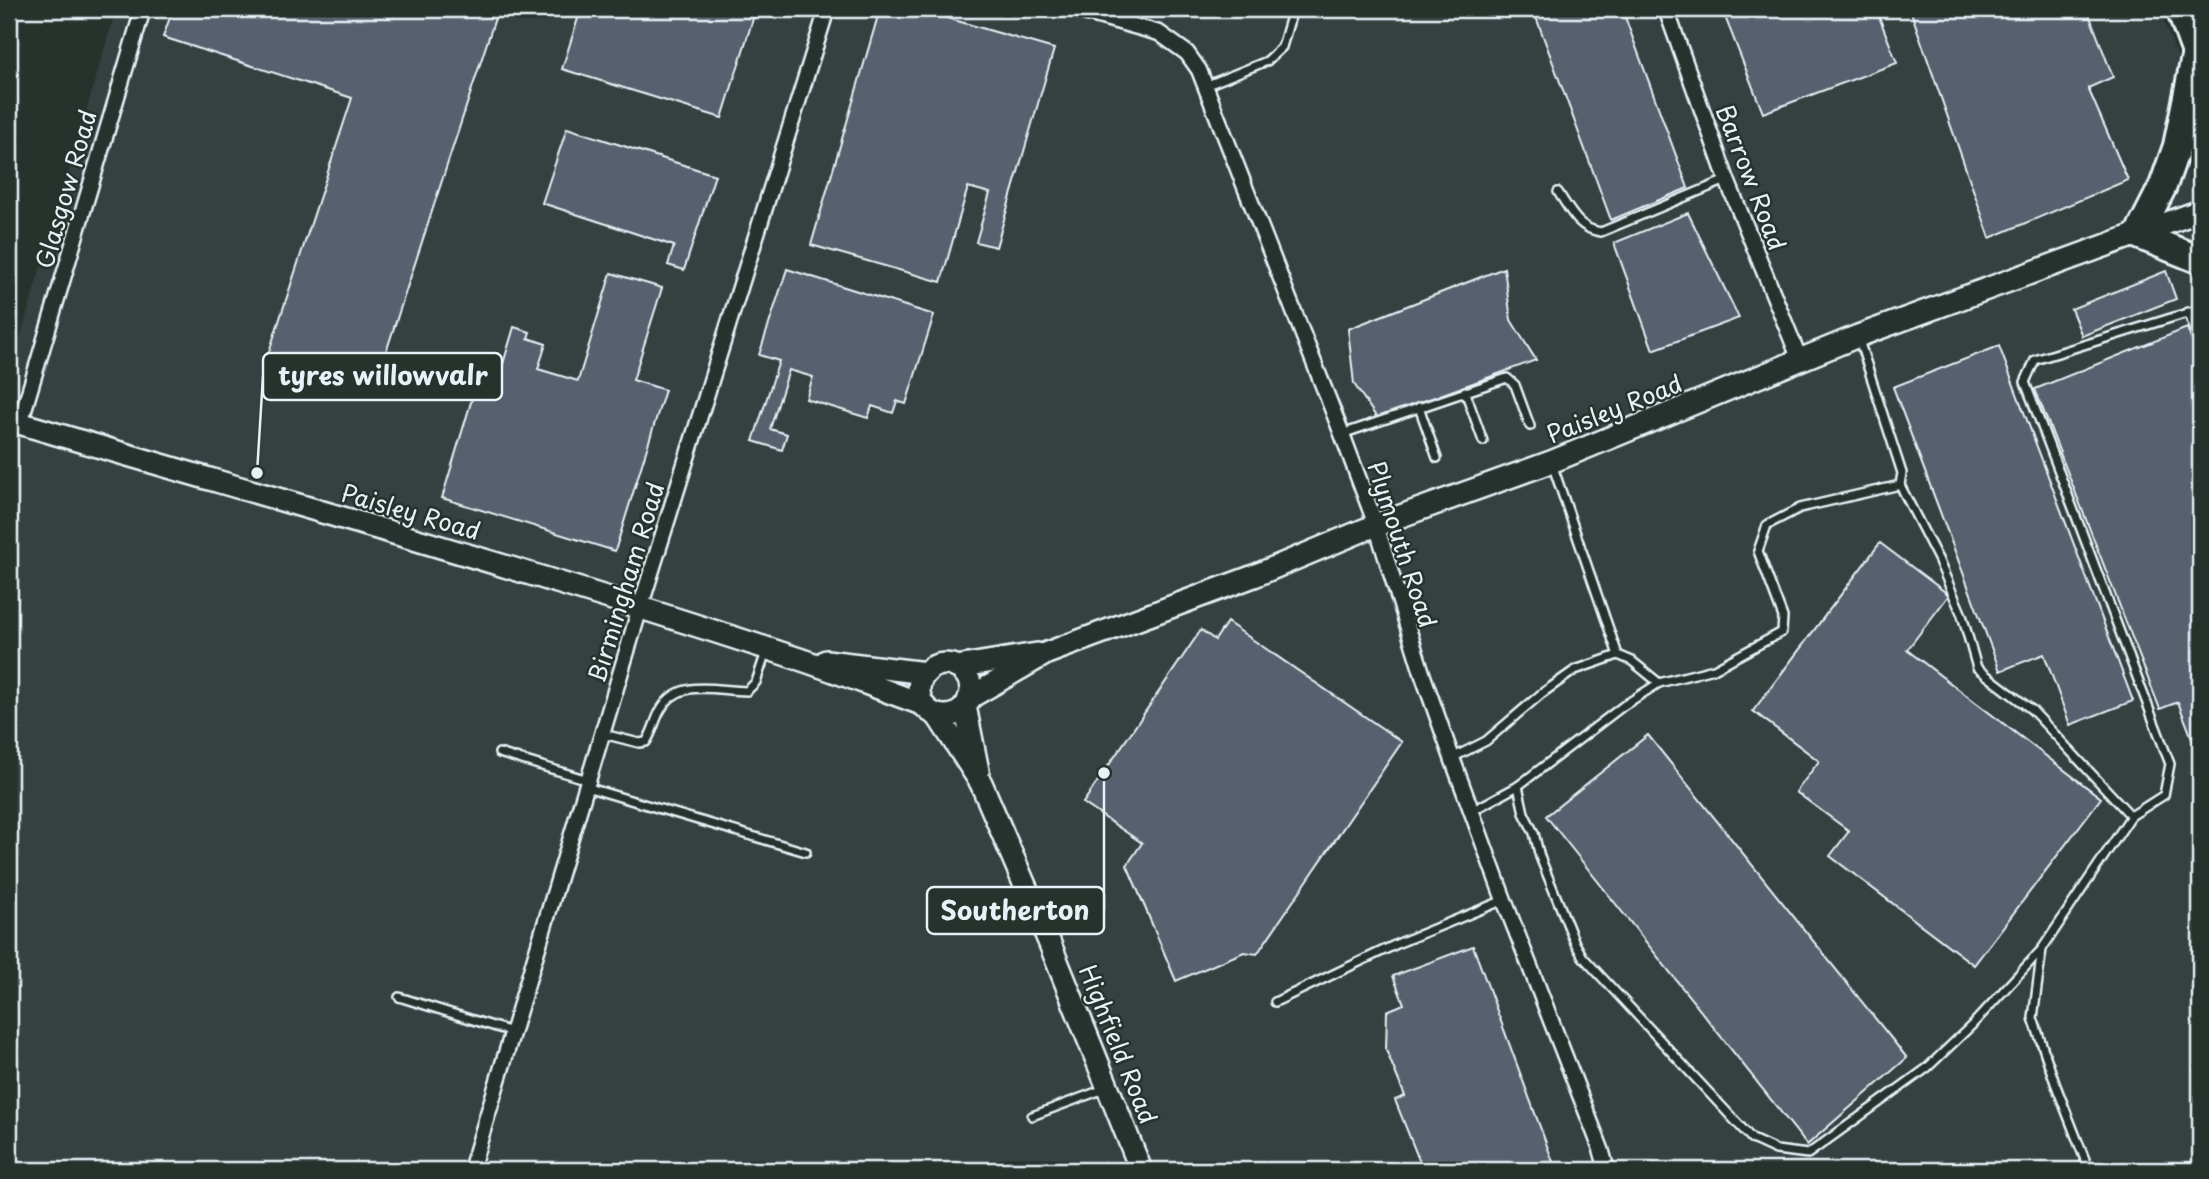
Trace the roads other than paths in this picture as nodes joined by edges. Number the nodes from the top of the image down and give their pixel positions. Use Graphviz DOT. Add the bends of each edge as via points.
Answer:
graph roads {
  1 [pos="143,9"];
  2 [pos="827,9"];
  3 [pos="1073,9"];
  4 [pos="1293,9"];
  5 [pos="1665,9"];
  6 [pos="2180,9"];
  7 [pos="2198,58"];
  8 [pos="1206,86"];
  9 [pos="1727,180"];
  10 [pos="1558,192"];
  11 [pos="2200,211"];
  12 [pos="2137,236"];
  13 [pos="2200,260"];
  14 [pos="2200,309"];
  15 [pos="2188,312"];
  16 [pos="1858,336"];
  17 [pos="2200,343"];
  18 [pos="1800,360"];
  19 [pos="1465,391"];
  20 [pos="1419,407"];
  21 [pos="14,422"];
  22 [pos="1530,426"];
  23 [pos="1342,434"];
  24 [pos="1483,441"];
  25 [pos="1437,458"];
  26 [pos="1551,462"];
  27 [pos="1900,485"];
  28 [pos="1376,525"];
  29 [pos="640,608"];
  30 [pos="767,648"];
  31 [pos="1047,653"];
  32 [pos="1618,655"];
  33 [pos="796,657"];
  34 [pos="956,667"];
  35 [pos="926,673"];
  36 [pos="1659,683"];
  37 [pos="967,702"];
  38 [pos="930,710"];
  39 [pos="602,734"];
  40 [pos="499,753"];
  41 [pos="1452,758"];
  42 [pos="587,783"];
  43 [pos="981,783"];
  44 [pos="1518,786"];
  45 [pos="1472,811"];
  46 [pos="2131,816"];
  47 [pos="806,852"];
  48 [pos="1504,900"];
  49 [pos="2042,949"];
  50 [pos="399,998"];
  51 [pos="1275,1002"];
  52 [pos="512,1032"];
  53 [pos="1107,1088"];
  54 [pos="1032,1116"];
  55 [pos="471,1170"];
  56 [pos="1141,1170"];
  57 [pos="1607,1170"];
  58 [pos="2089,1170"];
  1 -- 21 [label="street, Glasgow Road"];
  2 -- 29 [label="street, Birmingham Road"];
  3 -- 8 [label="street, Plymouth Road" via="1173,41 1187,53"];
  4 -- 8 [label="lane" via="1282,47 1267,61"];
  5 -- 9 [label="street, Barrow Road"];
  6 -- 7 [label="highway"];
  7 -- 12 [label="highway" via="2177,146"];
  8 -- 23 [label="street, Plymouth Road"];
  9 -- 10 [label="lane" via="1601,232 1579,224"];
  9 -- 18 [label="street, Barrow Road"];
  11 -- 12 [label="main road, Paisley Road"];
  12 -- 13 [label="highway"];
  12 -- 16 [label="main road, Paisley Road"];
  14 -- 15 [label="lane"];
  15 -- 17 [label="lane"];
  15 -- 46 [label="lane" via="2035,360 2025,382 2170,764 2164,795"];
  16 -- 18 [label="main road, Paisley Road"];
  16 -- 27 [label="lane" via="1902,473"];
  18 -- 26 [label="main road, Paisley Road"];
  19 -- 20 [label="lane"];
  19 -- 22 [label="lane" via="1507,378 1515,385"];
  19 -- 24 [label="lane"];
  20 -- 23 [label="lane"];
  20 -- 25 [label="lane"];
  21 -- 29 [label="main road, Paisley Road"];
  23 -- 28 [label="street, Plymouth Road"];
  26 -- 28 [label="main road, Paisley Road"];
  26 -- 32 [label="lane"];
  27 -- 36 [label="lane" via="1800,508 1767,526 1758,551 1783,617 1782,632 1714,669"];
  27 -- 46 [label="lane" via="1962,615 1977,668 2032,710"];
  28 -- 31 [label="main road, Paisley Road"];
  28 -- 41 [label="street, Plymouth Road"];
  29 -- 30 [label="main road, Paisley Road"];
  29 -- 39 [label="street, Birmingham Road"];
  30 -- 33 [label="main road, Paisley Road"];
  30 -- 39 [label="lane" via="756,682 747,691 680,690 660,712 646,742"];
  31 -- 34 [label="main road, Paisley Road"];
  31 -- 37 [label="main road, Paisley Road"];
  32 -- 36 [label="lane"];
  32 -- 41 [label="lane" via="1575,670 1486,741"];
  33 -- 35 [label="main road, Paisley Road"];
  33 -- 38 [label="main road, Paisley Road"];
  34 -- 35 [label="main road" via="944,665"];
  34 -- 37 [label="main road" via="967,677 971,691"];
  35 -- 38 [label="main road" via="919,688"];
  36 -- 44 [label="lane"];
  37 -- 38 [label="main road" via="953,715"];
  37 -- 43 [label="main road, Highfield Road"];
  38 -- 43 [label="main road, Highfield Road"];
  39 -- 42 [label="street, Birmingham Road"];
  40 -- 42 [label="lane"];
  41 -- 45 [label="street, Plymouth Road"];
  42 -- 47 [label="lane"];
  42 -- 52 [label="street, Birmingham Road"];
  43 -- 53 [label="main road, Highfield Road"];
  44 -- 45 [label="lane"];
  44 -- 49 [label="lane" via="1540,857 1583,957 1752,1139 1776,1150 1808,1154 1927,1068"];
  45 -- 48 [label="street, Plymouth Road"];
  46 -- 49 [label="lane"];
  48 -- 51 [label="lane"];
  48 -- 57 [label="street, Plymouth Road"];
  49 -- 58 [label="lane" via="2034,1018"];
  50 -- 52 [label="lane"];
  52 -- 55 [label="street, Birmingham Road"];
  53 -- 54 [label="lane"];
  53 -- 56 [label="main road, Highfield Road"];
}
